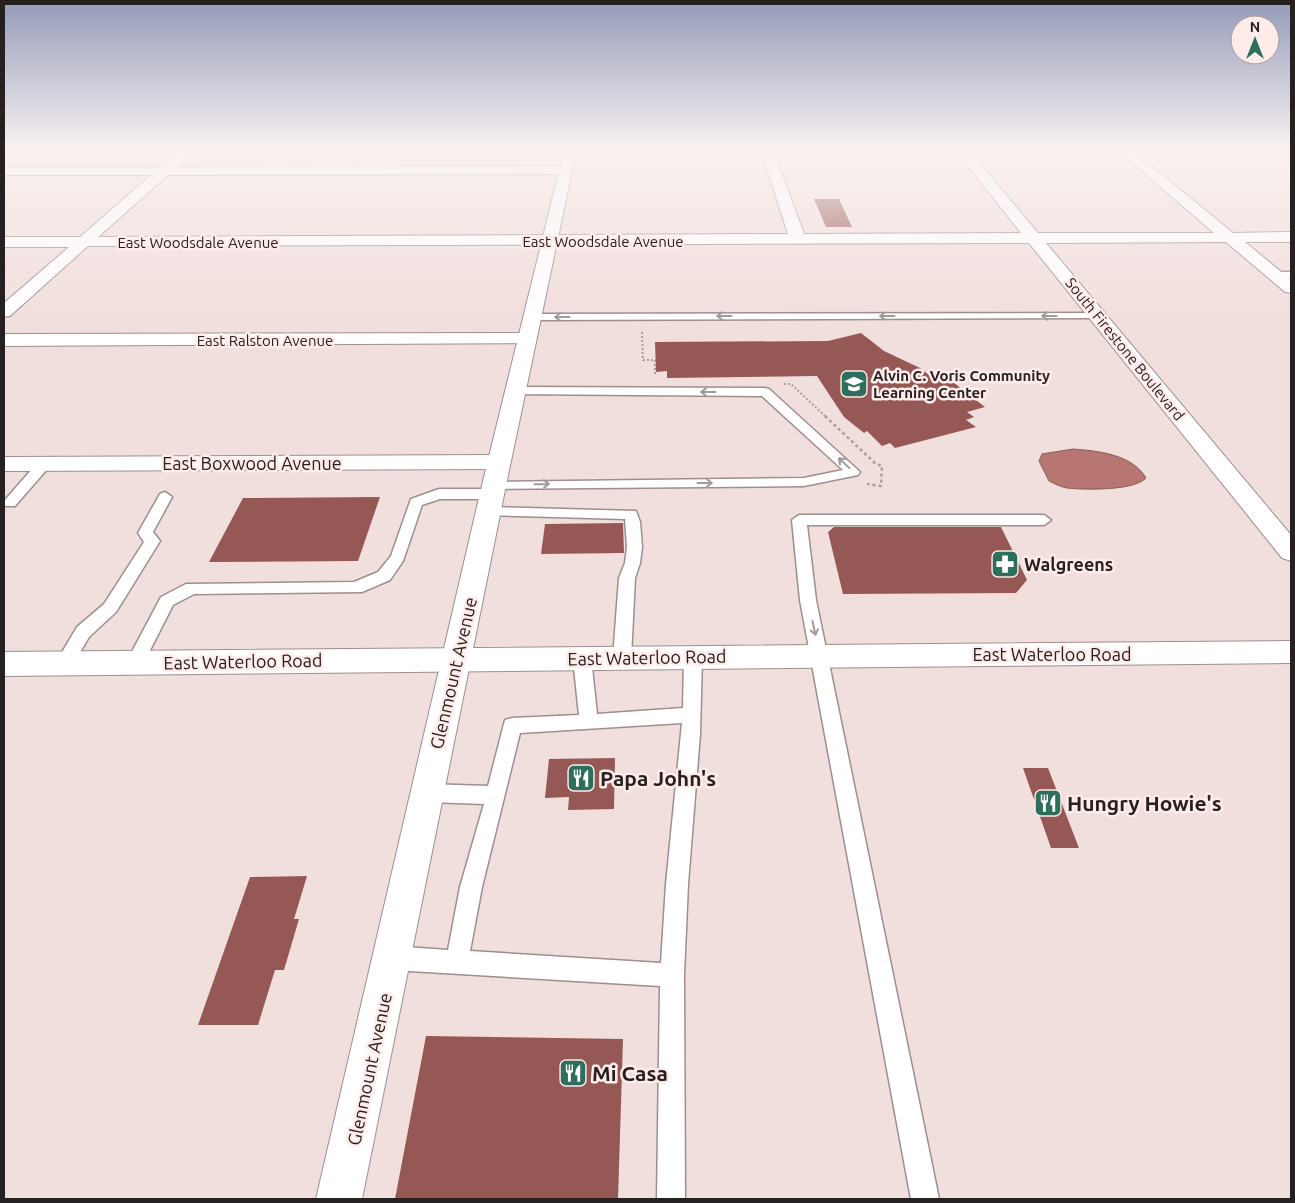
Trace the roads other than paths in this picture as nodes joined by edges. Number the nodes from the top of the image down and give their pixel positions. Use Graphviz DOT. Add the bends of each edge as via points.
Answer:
graph roads {
  1 [pos="127,203"];
  2 [pos="558,203"];
  3 [pos="785,203"];
  4 [pos="1005,203"];
  5 [pos="1187,203"];
  6 [pos="1291,237"];
  7 [pos="1229,238"];
  8 [pos="1035,239"];
  9 [pos="798,240"];
  10 [pos="549,241"];
  11 [pos="4,242"];
  12 [pos="83,242"];
  13 [pos="1275,275"];
  14 [pos="1291,275"];
  15 [pos="1291,288"];
  16 [pos="4,312"];
  17 [pos="1098,316"];
  18 [pos="532,317"];
  19 [pos="526,339"];
  20 [pos="4,340"];
  21 [pos="516,391"];
  22 [pos="499,462"];
  23 [pos="4,464"];
  24 [pos="44,464"];
  25 [pos="165,497"];
  26 [pos="492,497"];
  27 [pos="10,504"];
  28 [pos="1044,520"];
  29 [pos="1291,552"];
  30 [pos="1291,652"];
  31 [pos="820,656"];
  32 [pos="693,657"];
  33 [pos="582,658"];
  34 [pos="622,658"];
  35 [pos="457,659"];
  36 [pos="135,663"];
  37 [pos="4,664"];
  38 [pos="64,664"];
  39 [pos="691,715"];
  40 [pos="589,722"];
  41 [pos="427,793"];
  42 [pos="496,795"];
  43 [pos="393,958"];
  44 [pos="457,962"];
  45 [pos="672,975"];
  46 [pos="339,1199"];
  47 [pos="671,1199"];
  48 [pos="924,1199"];
  1 -- 12 [label="street"];
  2 -- 10 [label="street, Glenmount Avenue"];
  3 -- 9 [label="street"];
  4 -- 8 [label="street, South Firestone Boulevard"];
  5 -- 7 [label="street"];
  6 -- 7 [label="street, East Woodsdale Avenue"];
  7 -- 8 [label="street, East Woodsdale Avenue"];
  7 -- 13 [label="street"];
  8 -- 9 [label="street, East Woodsdale Avenue"];
  8 -- 17 [label="street, South Firestone Boulevard"];
  9 -- 10 [label="street, East Woodsdale Avenue"];
  10 -- 12 [label="street, East Woodsdale Avenue"];
  10 -- 18 [label="street, Glenmount Avenue"];
  11 -- 12 [label="street, East Woodsdale Avenue"];
  12 -- 16 [label="street"];
  13 -- 14 [label="lane"];
  13 -- 15 [label="street"];
  17 -- 18 [label="lane, one-way"];
  17 -- 29 [label="street, South Firestone Boulevard"];
  18 -- 19 [label="street, Glenmount Avenue"];
  19 -- 20 [label="street, East Ralston Avenue"];
  19 -- 21 [label="street, Glenmount Avenue"];
  21 -- 22 [label="street, Glenmount Avenue"];
  26 -- 21 [label="lane, one-way" via="804,482 853,472 765,392"];
  22 -- 24 [label="street, East Boxwood Avenue"];
  22 -- 26 [label="street, Glenmount Avenue"];
  23 -- 24 [label="street, East Boxwood Avenue"];
  24 -- 27 [label="lane"];
  25 -- 38 [label="lane" via="145,533 152,541 110,608 83,632"];
  26 -- 34 [label="lane" via="631,514 635,530 633,567 627,578"];
  26 -- 35 [label="street, Glenmount Avenue"];
  26 -- 36 [label="lane" via="439,494 416,502 398,557 384,576 356,588 192,588 167,601"];
  28 -- 31 [label="lane, one-way" via="799,520 808,600"];
  30 -- 31 [label="street, East Waterloo Road"];
  31 -- 32 [label="street, East Waterloo Road"];
  31 -- 48 [label="lane"];
  32 -- 34 [label="street, East Waterloo Road"];
  32 -- 39 [label="lane"];
  33 -- 34 [label="street, East Waterloo Road"];
  33 -- 35 [label="street, East Waterloo Road"];
  33 -- 40 [label="lane"];
  35 -- 36 [label="street, East Waterloo Road"];
  35 -- 41 [label="street, Glenmount Avenue"];
  36 -- 38 [label="street, East Waterloo Road"];
  37 -- 38 [label="street, East Waterloo Road"];
  39 -- 40 [label="lane"];
  39 -- 45 [label="lane"];
  40 -- 42 [label="lane" via="512,726"];
  41 -- 42 [label="lane"];
  41 -- 43 [label="street, Glenmount Avenue"];
  42 -- 44 [label="lane" via="471,887"];
  43 -- 44 [label="lane"];
  43 -- 46 [label="street, Glenmount Avenue"];
  44 -- 45 [label="lane"];
  45 -- 47 [label="lane"];
}
